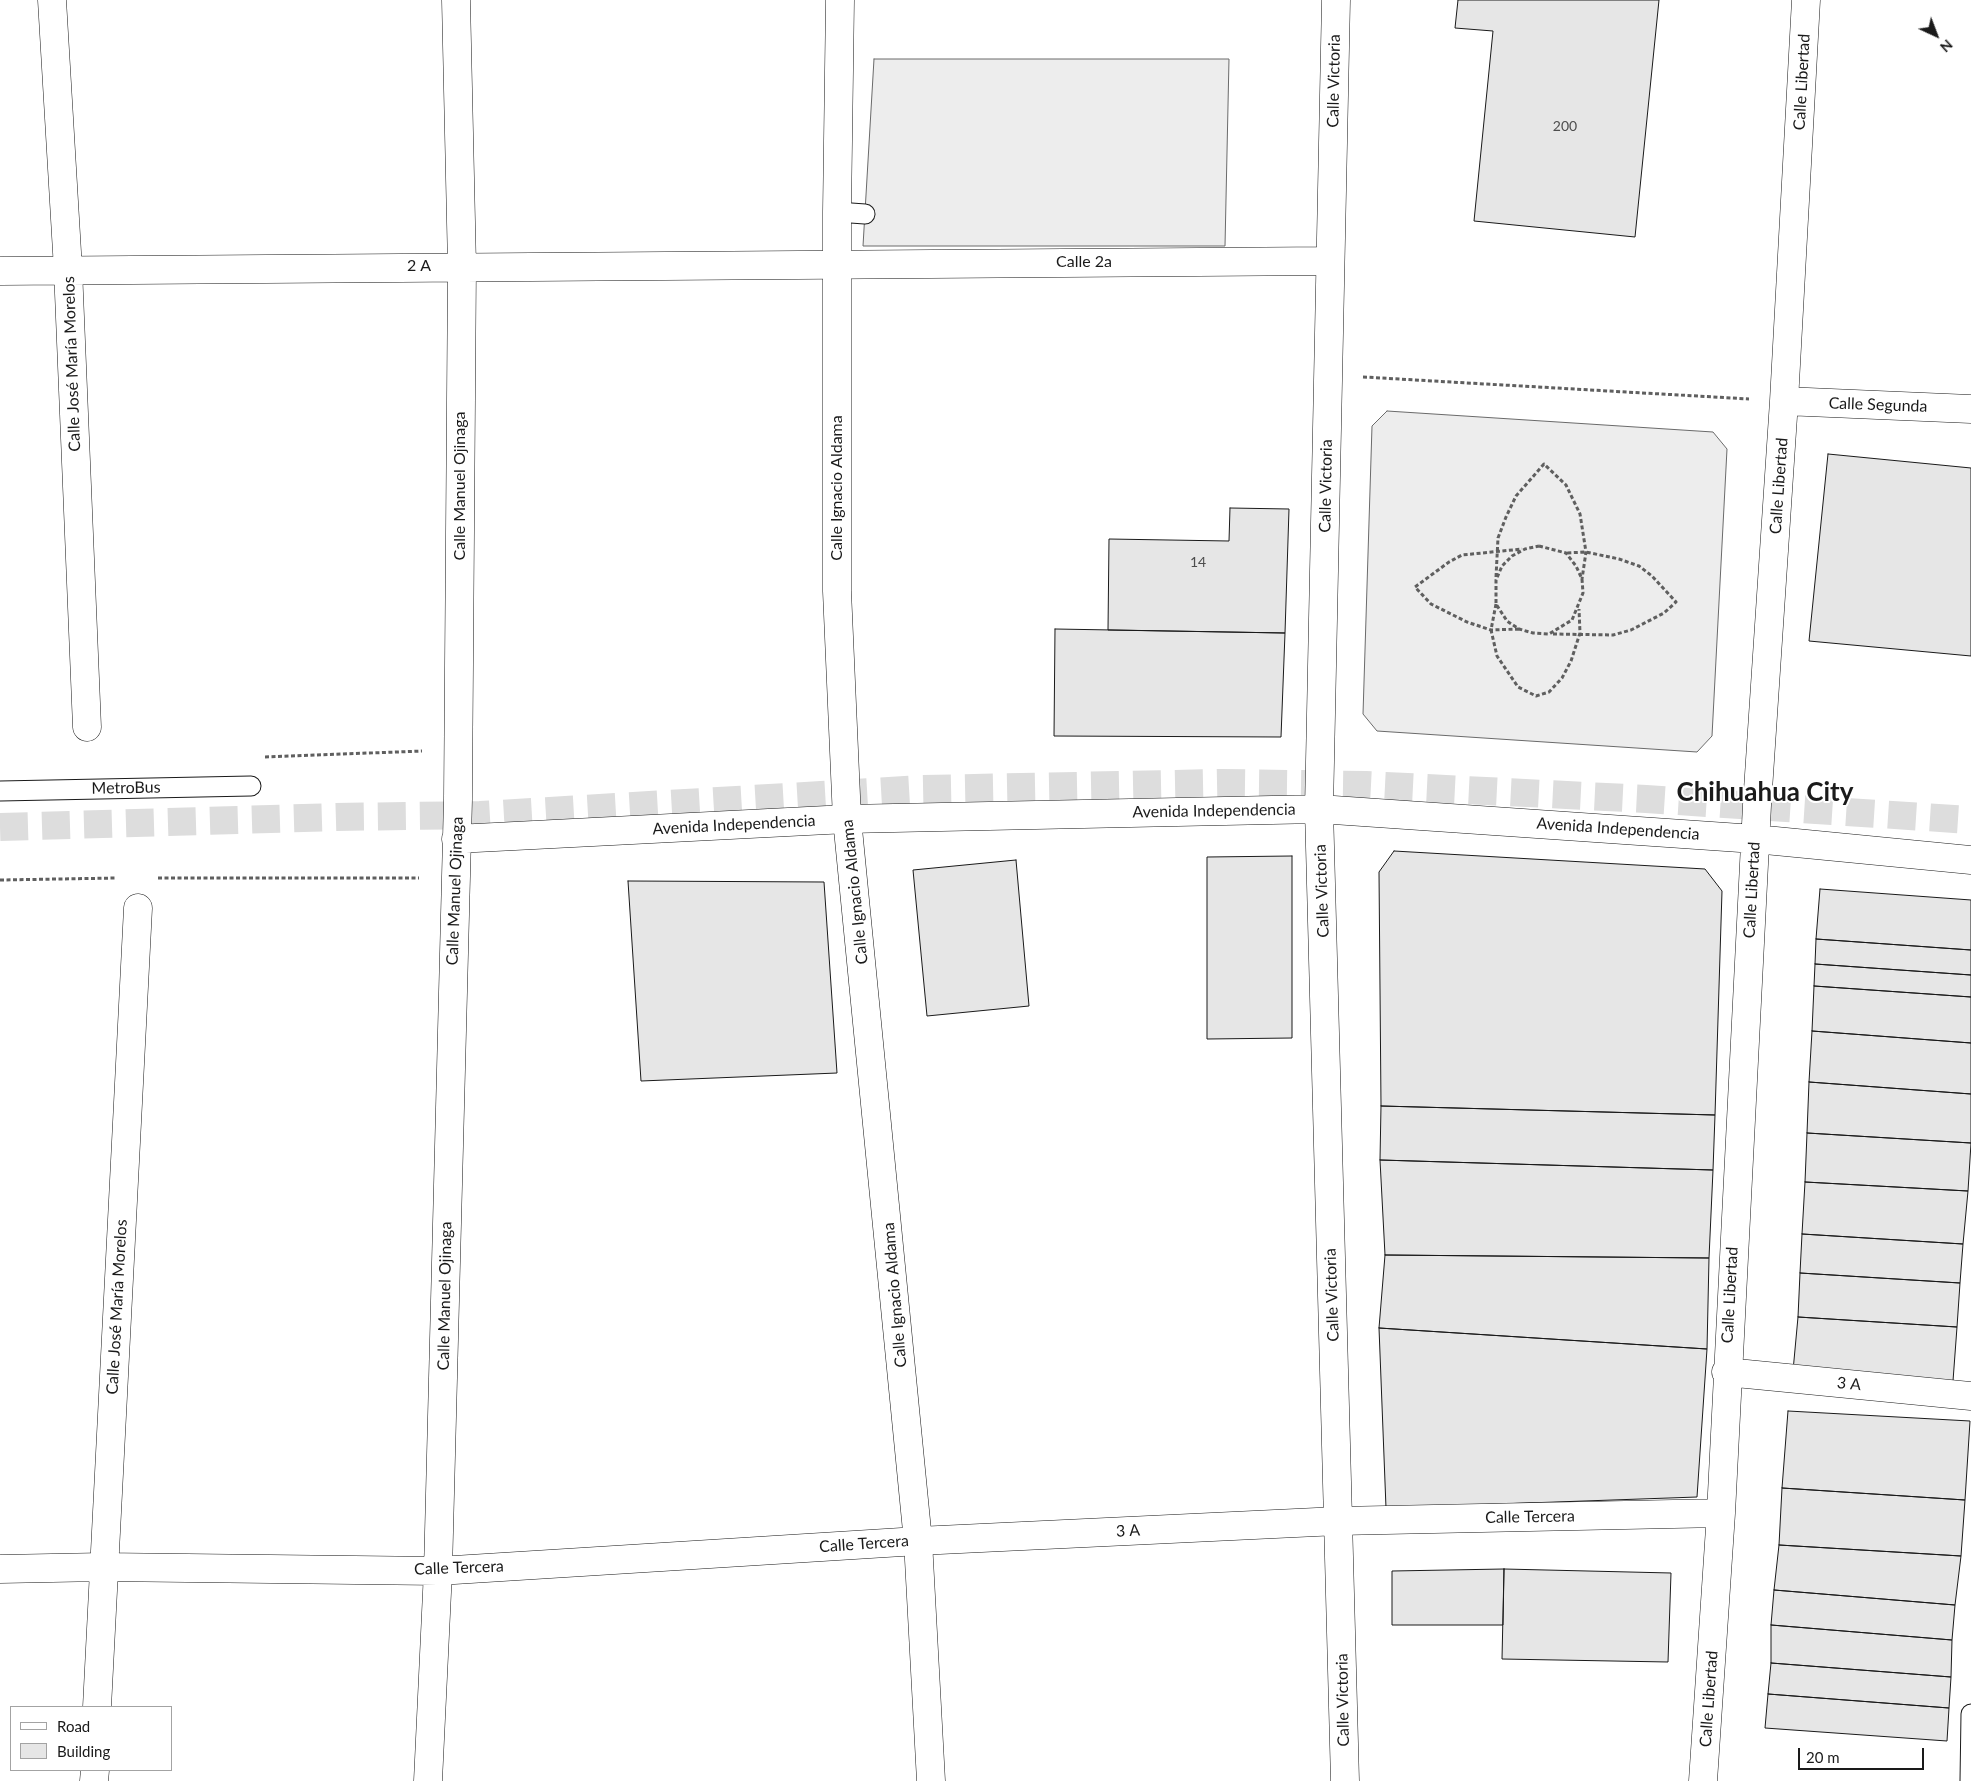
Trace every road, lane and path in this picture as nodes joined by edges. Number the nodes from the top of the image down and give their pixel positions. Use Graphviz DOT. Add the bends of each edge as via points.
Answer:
graph roads {
  1 [pos="52,0"];
  2 [pos="456,0"];
  3 [pos="840,0"];
  4 [pos="1336,0"];
  5 [pos="1806,0"];
  6 [pos="837,212"];
  7 [pos="865,214"];
  8 [pos="1330,261"];
  9 [pos="837,264"];
  10 [pos="462,266"];
  11 [pos="68,269"];
  12 [pos="0,271"];
  13 [pos="1328,375"];
  14 [pos="1784,402"];
  15 [pos="1971,409"];
  16 [pos="1525,549"];
  17 [pos="1498,551"];
  18 [pos="1586,552"];
  19 [pos="1566,553"];
  20 [pos="1582,579"];
  21 [pos="1496,580"];
  22 [pos="1496,604"];
  23 [pos="1579,607"];
  24 [pos="1519,629"];
  25 [pos="1491,630"];
  26 [pos="1580,633"];
  27 [pos="1550,634"];
  28 [pos="87,727"];
  29 [pos="251,786"];
  30 [pos="0,790"];
  31 [pos="1320,809"];
  32 [pos="847,819"];
  33 [pos="456,839"];
  34 [pos="1755,839"];
  35 [pos="1971,860"];
  36 [pos="120,878"];
  37 [pos="150,878"];
  38 [pos="455,878"];
  39 [pos="0,880"];
  40 [pos="138,908"];
  41 [pos="1726,1372"];
  42 [pos="1971,1396"];
  43 [pos="1721,1513"];
  44 [pos="1338,1521"];
  45 [pos="918,1541"];
  46 [pos="103,1567"];
  47 [pos="0,1569"];
  48 [pos="438,1571"];
  49 [pos="97,1706"];
  50 [pos="1971,1714"];
  51 [pos="428,1781"];
  52 [pos="931,1781"];
  53 [pos="1345,1781"];
  54 [pos="1703,1781"];
  55 [pos="1970,1781"];
  1 -- 11 [label="street, Calle José María Morelos"];
  2 -- 10 [label="street, Calle Manuel Ojinaga"];
  3 -- 6 [label="street, Calle Ignacio Aldama"];
  4 -- 8 [label="street, Calle Victoria"];
  5 -- 14 [label="street, Calle Libertad"];
  6 -- 7 [label="lane"];
  6 -- 9 [label="street, Calle Ignacio Aldama"];
  8 -- 9 [label="street, Calle 2a" via="1162,253"];
  8 -- 13 [label="street, Calle Victoria"];
  9 -- 10 [label="street, 2 A"];
  9 -- 32 [label="street, Calle Ignacio Aldama" via="837,591"];
  10 -- 11 [label="street, 2 A"];
  10 -- 33 [label="street, Calle Manuel Ojinaga"];
  11 -- 12 [label="street, 2 A"];
  11 -- 28 [label="street, Calle José María Morelos"];
  13 -- 14 [label="path"];
  13 -- 31 [label="street, Calle Victoria"];
  14 -- 15 [label="street, Calle Segunda"];
  14 -- 34 [label="street, Calle Libertad"];
  16 -- 17 [label="path"];
  16 -- 19 [label="path" via="1539,546"];
  16 -- 21 [label="path" via="1502,566"];
  17 -- 18 [label="path" via="1498,538 1516,496 1544,464 1566,486 1574,500 1580,514"];
  17 -- 21 [label="path"];
  17 -- 25 [label="path" via="1462,556 1416,587 1440,610"];
  18 -- 19 [label="path"];
  18 -- 20 [label="path"];
  18 -- 26 [label="path" via="1639,566 1676,602 1664,614 1631,630 1613,634"];
  19 -- 20 [label="path"];
  20 -- 23 [label="path"];
  21 -- 22 [label="path"];
  22 -- 24 [label="path" via="1507,620"];
  22 -- 25 [label="path"];
  23 -- 26 [label="path"];
  23 -- 27 [label="path" via="1572,620"];
  24 -- 25 [label="path"];
  24 -- 27 [label="path"];
  25 -- 26 [label="path" via="1497,656 1507,673 1518,687 1536,696 1549,692 1562,678"];
  26 -- 27 [label="path"];
  29 -- 30 [label="lane, MetroBus"];
  31 -- 32 [label="street, Avenida Independencia"];
  31 -- 34 [label="street, Avenida Independencia"];
  31 -- 44 [label="street, Calle Victoria"];
  32 -- 33 [label="street, Avenida Independencia"];
  32 -- 45 [label="street, Calle Ignacio Aldama"];
  33 -- 38 [label="street, Calle Manuel Ojinaga"];
  34 -- 35 [label="street, Avenida Independencia"];
  34 -- 41 [label="street, Calle Libertad"];
  36 -- 39 [label="path"];
  37 -- 38 [label="path"];
  38 -- 48 [label="street, Calle Manuel Ojinaga"];
  40 -- 46 [label="street, Calle José María Morelos"];
  41 -- 42 [label="street, 3 A"];
  41 -- 43 [label="street, Calle Libertad"];
  43 -- 44 [label="street, Calle Tercera"];
  43 -- 54 [label="street, Calle Libertad"];
  44 -- 45 [label="street, 3 A"];
  44 -- 53 [label="street, Calle Victoria"];
  45 -- 48 [label="street, Calle Tercera"];
  45 -- 52 [label="street, Calle Ignacio Aldama"];
  46 -- 47 [label="street, Calle Tercera"];
  46 -- 48 [label="street, Calle Tercera"];
  46 -- 49 [label="street, Calle José María Morelos"];
  48 -- 51 [label="street, Calle Manuel Ojinaga"];
  50 -- 55 [label="lane"];
}
